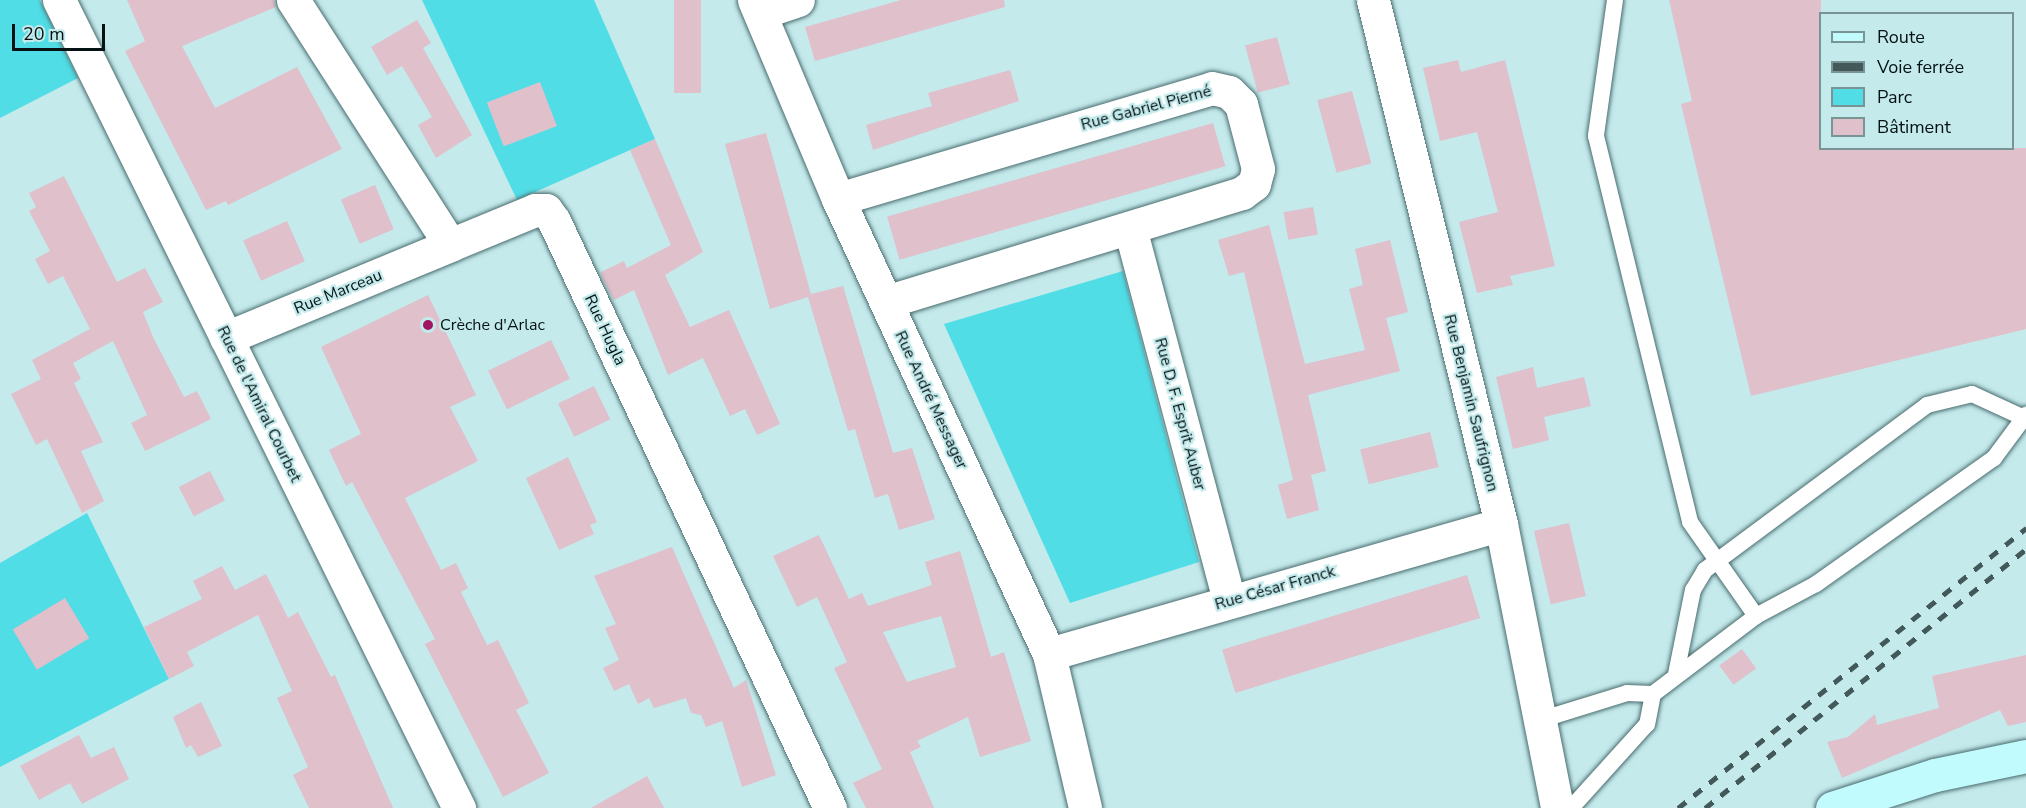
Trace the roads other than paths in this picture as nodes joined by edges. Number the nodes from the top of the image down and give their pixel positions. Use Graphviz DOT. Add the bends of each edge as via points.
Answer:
graph roads {
  1 [pos="59,0"];
  2 [pos="293,0"];
  3 [pos="798,0"];
  4 [pos="1372,0"];
  5 [pos="1615,0"];
  6 [pos="757,7"];
  7 [pos="838,199"];
  8 [pos="1130,228"];
  9 [pos="450,245"];
  10 [pos="886,302"];
  11 [pos="226,338"];
  12 [pos="2024,416"];
  13 [pos="1501,524"];
  14 [pos="1717,561"];
  15 [pos="1229,601"];
  16 [pos="1756,616"];
  17 [pos="1049,654"];
  18 [pos="1676,674"];
  19 [pos="1653,694"];
  20 [pos="1540,720"];
  21 [pos="2026,756"];
  22 [pos="459,808"];
  23 [pos="830,808"];
  24 [pos="1085,808"];
  25 [pos="1557,808"];
  26 [pos="1571,808"];
  27 [pos="1832,808"];
  1 -- 11 [label="street, Rue de l'Amiral Courbet"];
  2 -- 9 [label="street"];
  3 -- 6 [label="street"];
  4 -- 13 [label="street, Rue Benjamin Saufrignon"];
  5 -- 14 [label="lane" via="1596,136 1690,522"];
  6 -- 7 [label="street, Rue André Messager"];
  7 -- 8 [label="street, Rue Gabriel Pierné" via="1212,88 1229,92 1241,104 1258,169 1254,184 1242,193"];
  7 -- 10 [label="street, Rue André Messager"];
  8 -- 10 [label="street, Rue Gabriel Pierné"];
  8 -- 15 [label="street, Rue D. F. Esprit Auber"];
  9 -- 11 [label="street, Rue Marceau"];
  9 -- 23 [label="street, Rue Hugla" via="535,210 546,210 554,221"];
  10 -- 17 [label="street, Rue André Messager"];
  11 -- 22 [label="street, Rue de l'Amiral Courbet"];
  12 -- 14 [label="lane" via="1972,394 1927,405"];
  12 -- 16 [label="lane" via="1994,458 1816,584"];
  13 -- 15 [label="street, Rue César Franck"];
  13 -- 20 [label="street, Rue Benjamin Saufrignon"];
  14 -- 16 [label="lane"];
  14 -- 18 [label="lane" via="1693,590"];
  15 -- 17 [label="street, Rue César Franck"];
  16 -- 18 [label="lane"];
  17 -- 24 [label="street, Rue André Messager"];
  18 -- 19 [label="lane"];
  19 -- 20 [label="lane" via="1627,693"];
  19 -- 26 [label="lane" via="1647,724"];
  20 -- 25 [label="street, Rue Benjamin Saufrignon"];
  21 -- 27 [label="street" via="1935,775"];
}
